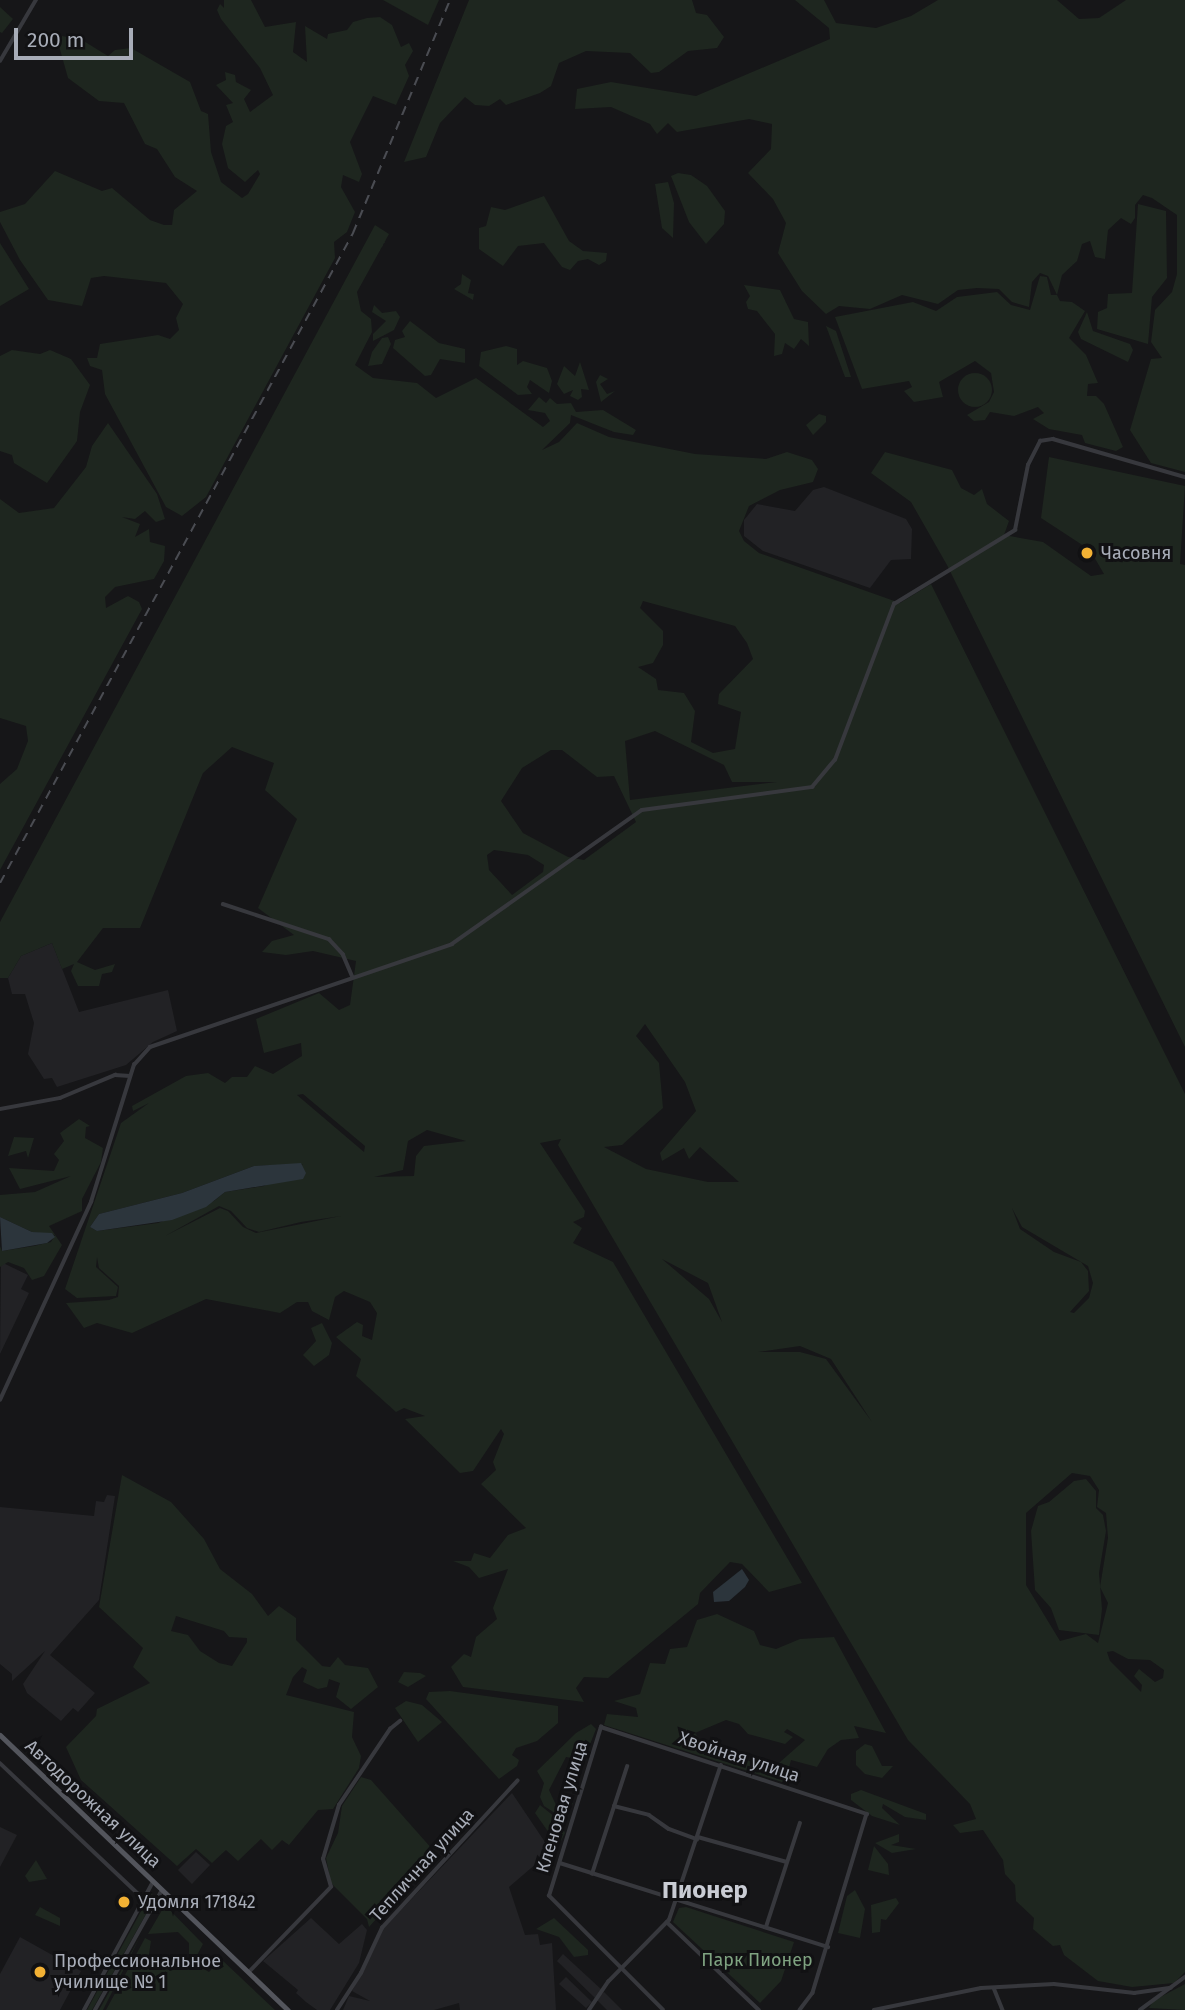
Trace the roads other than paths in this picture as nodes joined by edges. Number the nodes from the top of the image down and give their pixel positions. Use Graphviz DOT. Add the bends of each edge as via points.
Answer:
graph roads {
  1 [pos="36,0"];
  2 [pos="0,61"];
  3 [pos="1185,477"];
  4 [pos="223,904"];
  5 [pos="353,977"];
  6 [pos="130,1076"];
  7 [pos="0,1109"];
  8 [pos="0,1400"];
  9 [pos="400,1721"];
  10 [pos="601,1727"];
  11 [pos="0,1735"];
  12 [pos="0,1763"];
  13 [pos="721,1765"];
  14 [pos="627,1767"];
  15 [pos="517,1781"];
  16 [pos="614,1806"];
  17 [pos="800,1823"];
  18 [pos="698,1838"];
  19 [pos="787,1862"];
  20 [pos="560,1863"];
  21 [pos="592,1874"];
  22 [pos="154,1880"];
  23 [pos="163,1888"];
  24 [pos="145,1900"];
  25 [pos="677,1900"];
  26 [pos="667,1922"];
  27 [pos="766,1927"];
  28 [pos="828,1947"];
  29 [pos="622,1968"];
  30 [pos="248,1973"];
  31 [pos="1185,1977"];
  32 [pos="994,1987"];
  33 [pos="1171,1988"];
  34 [pos="84,2010"];
  35 [pos="95,2010"];
  36 [pos="288,2010"];
  37 [pos="337,2010"];
  38 [pos="589,2010"];
  39 [pos="663,2010"];
  40 [pos="760,2010"];
  41 [pos="800,2010"];
  42 [pos="874,2010"];
  43 [pos="1003,2010"];
  44 [pos="1140,2010"];
  1 -- 2 [label="street"];
  3 -- 5 [label="street" via="1053,439 1040,441 1028,465 1015,530 894,604 835,760 812,787 642,810 471,933"];
  4 -- 5 [label="street" via="329,939 343,954"];
  5 -- 6 [label="street" via="150,1047"];
  6 -- 7 [label="street" via="115,1075 60,1098"];
  6 -- 8 [label="street" via="91,1202"];
  9 -- 30 [label="street" via="339,1805 323,1859 331,1887"];
  10 -- 13 [label="street, Хвойная улица"];
  10 -- 20 [label="street, Кленовая улица"];
  11 -- 22 [label="main road, Автодорожная улица"];
  12 -- 24 [label="street, Автодорожная улица"];
  13 -- 18 [label="street"];
  13 -- 28 [label="street, Хвойная улица" via="867,1814"];
  14 -- 16 [label="street"];
  15 -- 37 [label="street, Тепличная улица" via="382,1928 362,1973"];
  16 -- 18 [label="street" via="649,1815 668,1829"];
  16 -- 21 [label="street"];
  17 -- 19 [label="street"];
  18 -- 19 [label="street"];
  18 -- 25 [label="street"];
  19 -- 27 [label="street"];
  20 -- 21 [label="street"];
  20 -- 29 [label="street, Кленовая улица" via="549,1896"];
  21 -- 25 [label="street"];
  22 -- 23 [label="main road, Автодорожная улица"];
  22 -- 24 [label="street"];
  23 -- 30 [label="main road, Автодорожная улица"];
  23 -- 35 [label="street"];
  24 -- 34 [label="street"];
  25 -- 26 [label="street"];
  25 -- 27 [label="street"];
  26 -- 29 [label="street"];
  26 -- 40 [label="street"];
  27 -- 28 [label="street"];
  28 -- 41 [label="street" via="810,1999"];
  29 -- 38 [label="street"];
  29 -- 39 [label="street"];
  30 -- 36 [label="main road, Автодорожная улица"];
  31 -- 33 [label="street"];
  32 -- 33 [label="street" via="1054,1984 1134,1993"];
  32 -- 42 [label="street"];
  32 -- 43 [label="street"];
  33 -- 44 [label="street"];
}
